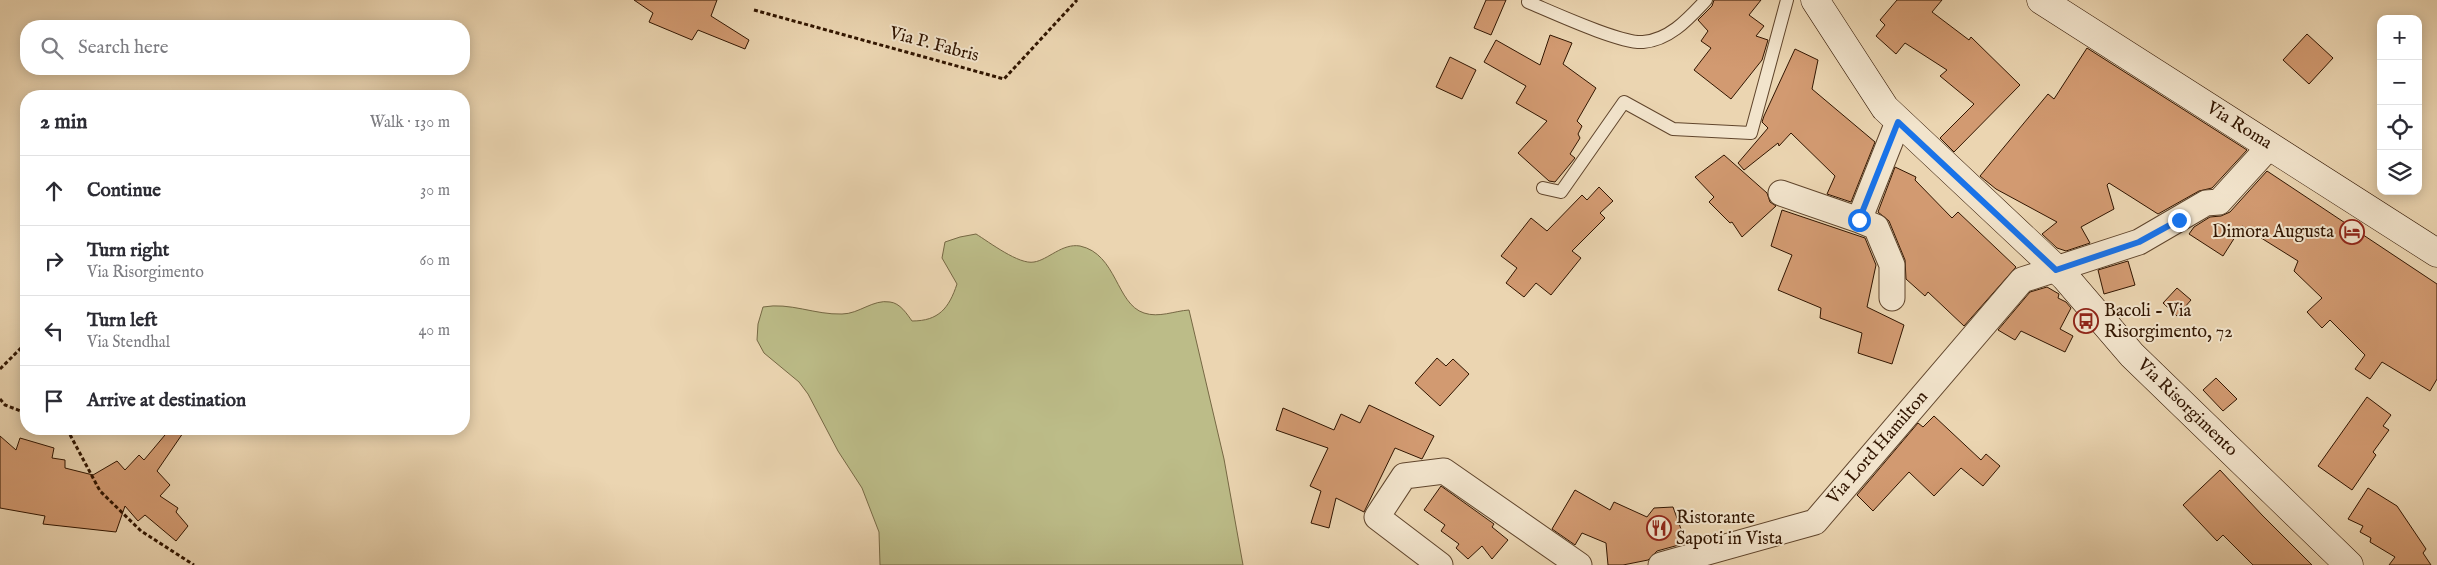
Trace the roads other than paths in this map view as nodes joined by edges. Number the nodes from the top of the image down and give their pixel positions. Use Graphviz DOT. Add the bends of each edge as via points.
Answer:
graph roads {
  1 [pos="1706,0"];
  2 [pos="1787,0"];
  3 [pos="1815,0"];
  4 [pos="2041,0"];
  5 [pos="1528,2"];
  6 [pos="1898,122"];
  7 [pos="2270,146"];
  8 [pos="1543,188"];
  9 [pos="1781,193"];
  10 [pos="1859,220"];
  11 [pos="2437,253"];
  12 [pos="2056,270"];
  13 [pos="1892,298"];
  14 [pos="1440,565"];
  15 [pos="1578,565"];
  16 [pos="1661,565"];
  17 [pos="2349,565"];
  1 -- 5 [label="lane" via="1686,22 1664,36 1643,42 1614,36"];
  2 -- 8 [label="lane" via="1751,133 1673,129 1624,102 1561,192"];
  3 -- 6 [label="main road, Via Risorgimento" via="1885,108"];
  4 -- 7 [label="main road, Via Roma"];
  6 -- 10 [label="street"];
  6 -- 12 [label="main road, Via Risorgimento"];
  7 -- 11 [label="main road, Via Roma"];
  7 -- 12 [label="street, Via Lord Hamilton" via="2219,202 2206,203 2139,242"];
  9 -- 10 [label="street"];
  10 -- 13 [label="street" via="1876,227 1892,265"];
  12 -- 16 [label="street, Via Lord Hamilton" via="2022,280 1814,522"];
  12 -- 17 [label="main road, Via Risorgimento" via="2132,355"];
  14 -- 15 [label="street" via="1377,517 1404,476 1444,472"];
}
